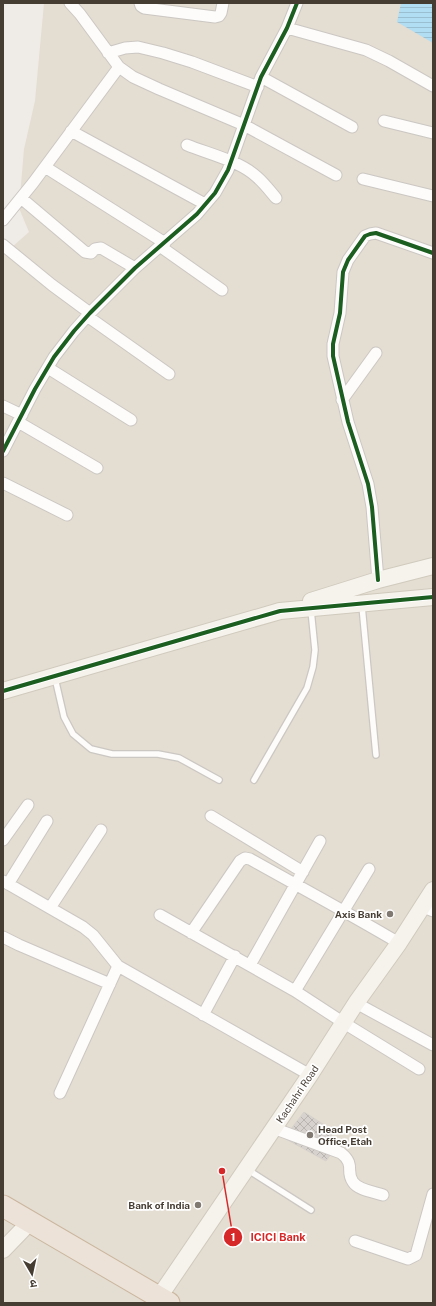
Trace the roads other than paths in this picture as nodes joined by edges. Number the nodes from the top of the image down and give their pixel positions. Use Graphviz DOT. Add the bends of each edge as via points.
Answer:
graph roads {
  1 [pos="70,3"];
  2 [pos="140,3"];
  3 [pos="223,3"];
  4 [pos="298,3"];
  5 [pos="287,28"];
  6 [pos="108,53"];
  7 [pos="119,67"];
  8 [pos="259,82"];
  9 [pos="433,86"];
  10 [pos="384,121"];
  11 [pos="244,124"];
  12 [pos="352,127"];
  13 [pos="71,131"];
  14 [pos="433,133"];
  15 [pos="187,145"];
  16 [pos="232,162"];
  17 [pos="45,167"];
  18 [pos="336,175"];
  19 [pos="363,179"];
  20 [pos="433,196"];
  21 [pos="21,198"];
  22 [pos="276,198"];
  23 [pos="205,204"];
  24 [pos="3,220"];
  25 [pos="3,245"];
  26 [pos="163,245"];
  27 [pos="433,253"];
  28 [pos="135,268"];
  29 [pos="222,290"];
  30 [pos="89,314"];
  31 [pos="376,353"];
  32 [pos="48,368"];
  33 [pos="169,374"];
  34 [pos="342,400"];
  35 [pos="3,406"];
  36 [pos="20,418"];
  37 [pos="131,420"];
  38 [pos="3,451"];
  39 [pos="98,468"];
  40 [pos="3,483"];
  41 [pos="67,514"];
  42 [pos="433,566"];
  43 [pos="378,580"];
  44 [pos="433,597"];
  45 [pos="362,603"];
  46 [pos="311,608"];
  47 [pos="280,610"];
  48 [pos="54,676"];
  49 [pos="3,691"];
  50 [pos="376,755"];
  51 [pos="220,780"];
  52 [pos="254,780"];
  53 [pos="28,805"];
  54 [pos="211,816"];
  55 [pos="47,821"];
  56 [pos="101,830"];
  57 [pos="3,840"];
  58 [pos="320,841"];
  59 [pos="369,869"];
  60 [pos="303,872"];
  61 [pos="5,882"];
  62 [pos="296,885"];
  63 [pos="431,900"];
  64 [pos="50,908"];
  65 [pos="343,910"];
  66 [pos="160,915"];
  67 [pos="191,933"];
  68 [pos="3,937"];
  69 [pos="399,943"];
  70 [pos="235,956"];
  71 [pos="250,965"];
  72 [pos="118,966"];
  73 [pos="110,984"];
  74 [pos="296,991"];
  75 [pos="356,1003"];
  76 [pos="203,1015"];
  77 [pos="344,1023"];
  78 [pos="433,1045"];
  79 [pos="419,1069"];
  80 [pos="310,1075"];
  81 [pos="60,1093"];
  82 [pos="273,1128"];
  83 [pos="246,1169"];
  84 [pos="433,1194"];
  85 [pos="382,1195"];
  86 [pos="3,1206"];
  87 [pos="311,1210"];
  88 [pos="3,1221"];
  89 [pos="26,1227"];
  90 [pos="355,1242"];
  91 [pos="3,1250"];
  92 [pos="157,1302"];
  1 -- 6 [label="street"];
  2 -- 3 [label="street" via="144,8 215,17 221,13"];
  4 -- 5 [label="street"];
  5 -- 8 [label="street"];
  5 -- 9 [label="street" via="366,50"];
  6 -- 7 [label="street"];
  6 -- 8 [label="street" via="138,47"];
  7 -- 11 [label="street" via="133,77 159,89"];
  7 -- 13 [label="street"];
  8 -- 11 [label="street"];
  8 -- 12 [label="street"];
  10 -- 14 [label="street"];
  11 -- 16 [label="street"];
  11 -- 18 [label="street"];
  13 -- 17 [label="street"];
  13 -- 23 [label="street"];
  15 -- 16 [label="street"];
  16 -- 22 [label="street" via="257,176"];
  16 -- 23 [label="street" via="215,193"];
  17 -- 21 [label="street"];
  17 -- 26 [label="street"];
  19 -- 20 [label="street"];
  21 -- 24 [label="street"];
  21 -- 28 [label="street" via="85,252 101,248"];
  23 -- 26 [label="street"];
  25 -- 30 [label="street"];
  26 -- 28 [label="street"];
  26 -- 29 [label="street"];
  27 -- 34 [label="street" via="376,233 365,236 348,260 343,272 340,313 333,344"];
  28 -- 30 [label="street"];
  30 -- 32 [label="street"];
  30 -- 33 [label="street"];
  31 -- 34 [label="street"];
  32 -- 36 [label="street"];
  32 -- 37 [label="street"];
  34 -- 43 [label="street" via="368,484"];
  35 -- 36 [label="street"];
  36 -- 38 [label="street"];
  36 -- 39 [label="street"];
  40 -- 41 [label="street"];
  42 -- 43 [label="street"];
  43 -- 47 [label="street"];
  44 -- 45 [label="street"];
  45 -- 46 [label="street"];
  45 -- 50 [label="lane"];
  46 -- 47 [label="street"];
  46 -- 52 [label="lane" via="315,650 307,688"];
  47 -- 48 [label="street"];
  48 -- 49 [label="street"];
  48 -- 51 [label="lane" via="64,717 73,734 91,749 112,754 158,754 179,758"];
  53 -- 57 [label="street"];
  54 -- 60 [label="street"];
  55 -- 61 [label="street"];
  56 -- 64 [label="street"];
  58 -- 60 [label="street"];
  59 -- 65 [label="street"];
  60 -- 62 [label="street"];
  61 -- 64 [label="street"];
  62 -- 65 [label="street"];
  62 -- 67 [label="street" via="245,858 240,861"];
  62 -- 71 [label="street"];
  63 -- 69 [label="street, Kachahri Road"];
  64 -- 72 [label="street" via="93,935"];
  65 -- 69 [label="street"];
  65 -- 74 [label="street"];
  66 -- 67 [label="street"];
  67 -- 70 [label="street"];
  68 -- 73 [label="street"];
  69 -- 75 [label="street, Kachahri Road"];
  70 -- 71 [label="street"];
  70 -- 76 [label="street"];
  71 -- 74 [label="street"];
  72 -- 73 [label="street"];
  72 -- 76 [label="street"];
  73 -- 81 [label="street"];
  74 -- 77 [label="street"];
  75 -- 77 [label="street, Kachahri Road"];
  75 -- 78 [label="street"];
  76 -- 80 [label="street"];
  77 -- 79 [label="street"];
  77 -- 80 [label="street, Kachahri Road"];
  80 -- 82 [label="street, Kachahri Road"];
  82 -- 83 [label="street, Kachahri Road"];
  82 -- 85 [label="street" via="341,1154 348,1159 352,1182 358,1187"];
  83 -- 87 [label="lane"];
  83 -- 92 [label="street, Kachahri Road"];
  84 -- 90 [label="street" via="416,1255 412,1258 408,1259"];
  86 -- 89 [label="highway"];
  88 -- 89 [label="highway"];
  89 -- 91 [label="street"];
  89 -- 92 [label="highway"];
}
